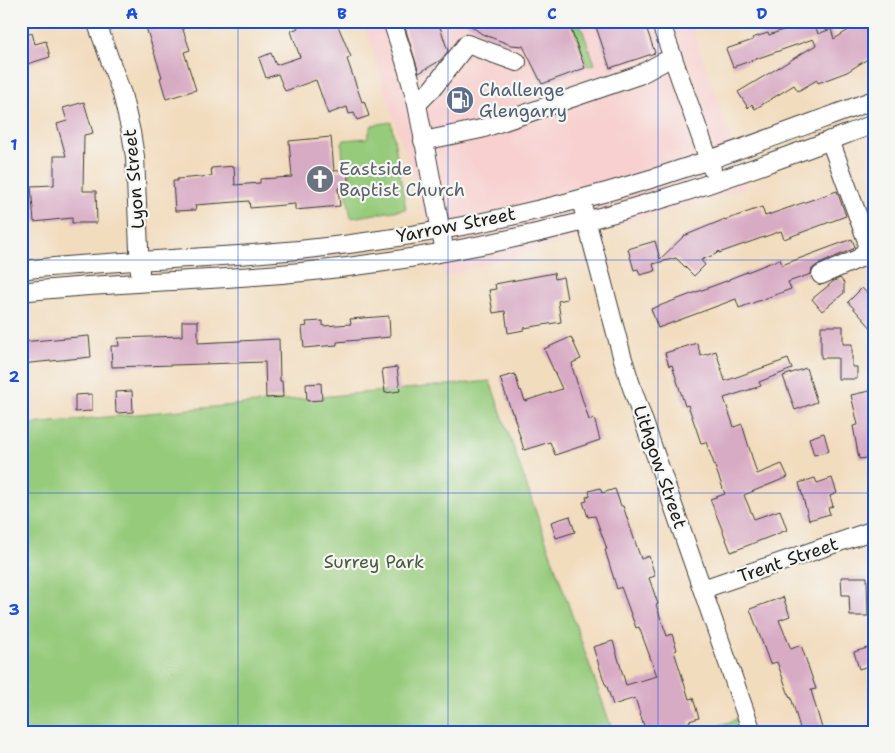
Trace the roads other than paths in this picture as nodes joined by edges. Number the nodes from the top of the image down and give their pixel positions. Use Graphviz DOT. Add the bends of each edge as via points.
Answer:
graph roads {
  1 [pos="96,21"];
  2 [pos="392,21"];
  3 [pos="660,21"];
  4 [pos="673,58"];
  5 [pos="517,62"];
  6 [pos="874,100"];
  7 [pos="416,104"];
  8 [pos="874,124"];
  9 [pos="830,140"];
  10 [pos="423,141"];
  11 [pos="709,160"];
  12 [pos="716,181"];
  13 [pos="581,198"];
  14 [pos="586,220"];
  15 [pos="440,230"];
  16 [pos="445,252"];
  17 [pos="140,260"];
  18 [pos="21,270"];
  19 [pos="821,275"];
  20 [pos="141,283"];
  21 [pos="21,292"];
  22 [pos="874,530"];
  23 [pos="703,589"];
  24 [pos="752,732"];
  1 -- 17 [label="street, Lyon Street" via="122,94 131,132"];
  2 -- 7 [label="street"];
  3 -- 4 [label="street"];
  4 -- 10 [label="street" via="639,75 482,129"];
  4 -- 11 [label="street"];
  5 -- 7 [label="street" via="467,44"];
  6 -- 11 [label="street, Yarrow Street"];
  7 -- 10 [label="street"];
  8 -- 9 [label="street, Yarrow Street"];
  9 -- 12 [label="street, Yarrow Street"];
  9 -- 19 [label="street" via="867,241 866,250 860,258"];
  10 -- 15 [label="street"];
  11 -- 12 [label="street"];
  11 -- 13 [label="street, Yarrow Street"];
  12 -- 14 [label="street, Yarrow Street"];
  13 -- 14 [label="street, Lithgow Street"];
  13 -- 15 [label="street, Yarrow Street"];
  14 -- 16 [label="street, Yarrow Street"];
  14 -- 23 [label="street, Lithgow Street" via="622,356"];
  15 -- 16 [label="street"];
  15 -- 17 [label="street, Yarrow Street" via="312,248"];
  16 -- 20 [label="street, Yarrow Street" via="287,274"];
  17 -- 18 [label="street, Yarrow Street"];
  17 -- 20 [label="street, Lyon Street"];
  20 -- 21 [label="street, Yarrow Street"];
  22 -- 23 [label="street, Trent Street"];
  23 -- 24 [label="street, Lithgow Street"];
}
